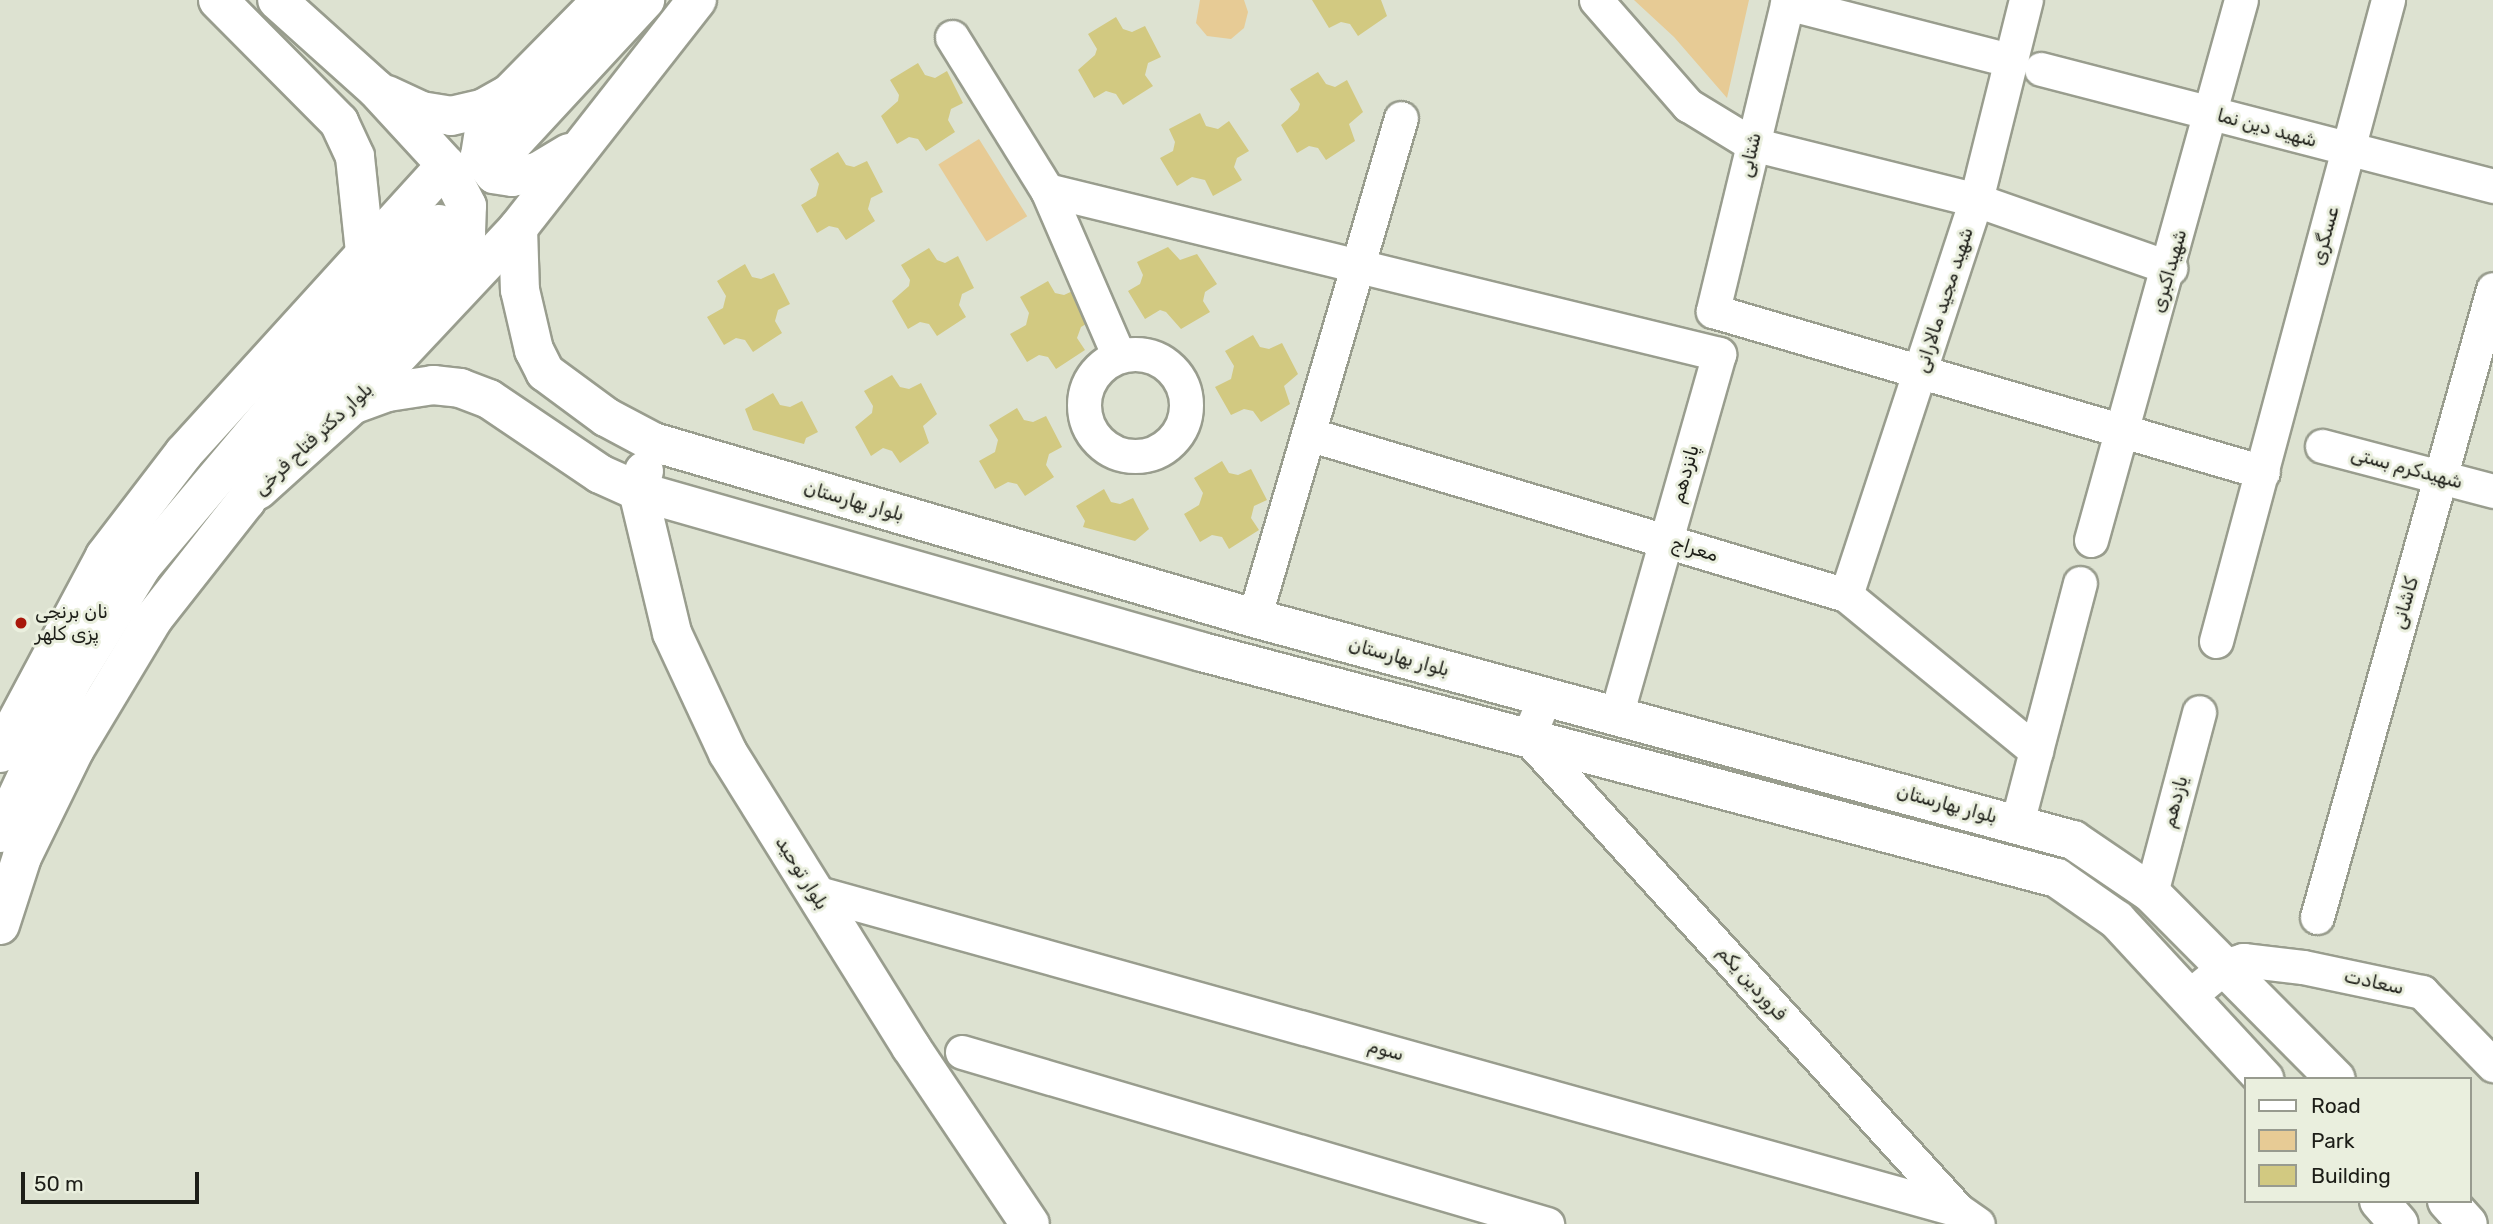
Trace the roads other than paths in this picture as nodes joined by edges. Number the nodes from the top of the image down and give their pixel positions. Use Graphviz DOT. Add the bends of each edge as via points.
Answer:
graph roads {
  1 [pos="218,0"];
  2 [pos="277,0"];
  3 [pos="602,0"];
  4 [pos="645,0"];
  5 [pos="697,0"];
  6 [pos="1596,0"];
  7 [pos="2026,0"];
  8 [pos="2241,0"];
  9 [pos="2388,0"];
  10 [pos="1787,1"];
  11 [pos="952,37"];
  12 [pos="1993,57"];
  13 [pos="2041,69"];
  14 [pos="376,89"];
  15 [pos="509,94"];
  16 [pos="2213,114"];
  17 [pos="1401,118"];
  18 [pos="1752,144"];
  19 [pos="508,148"];
  20 [pos="576,149"];
  21 [pos="2348,149"];
  22 [pos="446,164"];
  23 [pos="2493,186"];
  24 [pos="1047,190"];
  25 [pos="1976,200"];
  26 [pos="439,224"];
  27 [pos="518,228"];
  28 [pos="365,253"];
  29 [pos="1358,266"];
  30 [pos="2170,268"];
  31 [pos="2493,289"];
  32 [pos="1119,356"];
  33 [pos="1921,370"];
  34 [pos="352,405"];
  35 [pos="2121,429"];
  36 [pos="1308,434"];
  37 [pos="653,442"];
  38 [pos="2322,446"];
  39 [pos="2263,472"];
  40 [pos="2440,477"];
  41 [pos="638,491"];
  42 [pos="2493,491"];
  43 [pos="246,501"];
  44 [pos="1666,540"];
  45 [pos="2091,540"];
  46 [pos="2080,583"];
  47 [pos="1846,595"];
  48 [pos="1254,618"];
  49 [pos="2216,640"];
  50 [pos="1545,696"];
  51 [pos="2199,712"];
  52 [pos="10,715"];
  53 [pos="1616,715"];
  54 [pos="1528,738"];
  55 [pos="2036,751"];
  56 [pos="0,753"];
  57 [pos="2017,823"];
  58 [pos="0,833"];
  59 [pos="814,892"];
  60 [pos="2151,893"];
  61 [pos="2317,917"];
  62 [pos="0,925"];
  63 [pos="2227,965"];
  64 [pos="2188,997"];
  65 [pos="962,1052"];
  66 [pos="2491,1053"];
  67 [pos="2262,1077"];
  68 [pos="2334,1077"];
  69 [pos="2380,1203"];
  70 [pos="2449,1203"];
  71 [pos="1968,1216"];
  72 [pos="1030,1224"];
  73 [pos="1547,1224"];
  74 [pos="2003,1224"];
  75 [pos="2399,1224"];
  76 [pos="2468,1224"];
  1 -- 28 [label="main road" via="339,122 355,157"];
  2 -- 14 [label="main road"];
  3 -- 15 [label="main road"];
  4 -- 19 [label="main road"];
  5 -- 20 [label="main road, بلوار دکتر فتاح فرخی"];
  6 -- 18 [label="street" via="1688,105"];
  7 -- 25 [label="street, شهید مجید مالارانی"];
  8 -- 16 [label="street, شهیداکبری"];
  9 -- 21 [label="street, عسگری"];
  10 -- 12 [label="street"];
  10 -- 18 [label="street, شتابی"];
  11 -- 24 [label="street"];
  13 -- 16 [label="street, شهید دین نما"];
  14 -- 15 [label="main road" via="421,111 451,116 482,109"];
  14 -- 22 [label="main road"];
  15 -- 20 [label="main road" via="484,132 480,156 494,174 512,177 537,172"];
  16 -- 21 [label="street, شهید دین نما"];
  16 -- 30 [label="street, شهیداکبری"];
  17 -- 29 [label="street"];
  18 -- 25 [label="street"];
  18 -- 33 [label="street, شتابی" via="1713,311"];
  20 -- 27 [label="main road, بلوار دکتر فتاح فرخی"];
  21 -- 23 [label="street, شهید دین نما"];
  21 -- 39 [label="street, عسگری"];
  22 -- 28 [label="main road"];
  22 -- 43 [label="main road" via="467,206 466,233 460,245 285,438"];
  24 -- 29 [label="street"];
  24 -- 32 [label="street"];
  25 -- 30 [label="street"];
  25 -- 33 [label="street, شهید مجید مالارانی"];
  26 -- 58 [label="main road" via="290,390 142,566 71,681"];
  27 -- 34 [label="main road, بلوار دکتر فتاح فرخی"];
  27 -- 37 [label="main road, بلوار بهارستان" via="520,290 534,350 545,372 606,417"];
  28 -- 52 [label="main road" via="184,453 105,556"];
  29 -- 36 [label="street"];
  29 -- 44 [label="street, پانزدهم" via="1719,354"];
  30 -- 35 [label="street, شهیداکبری"];
  31 -- 40 [label="street, کاشانی"];
  33 -- 35 [label="street"];
  33 -- 47 [label="street, شهید مجید مالارانی"];
  34 -- 41 [label="main road" via="388,392 433,385 460,388 489,399 600,474"];
  34 -- 43 [label="main road, بلوار دکتر فتاح فرخی"];
  35 -- 39 [label="street"];
  35 -- 45 [label="street, شهیداکبری"];
  36 -- 44 [label="street, معراج"];
  36 -- 48 [label="street"];
  37 -- 41 [label="main road"];
  37 -- 48 [label="main road, بلوار بهارستان"];
  38 -- 40 [label="street, شهیدکرم بستی"];
  39 -- 49 [label="street"];
  40 -- 42 [label="street, شهیدکرم بستی"];
  40 -- 61 [label="street, کاشانی"];
  41 -- 54 [label="main road" via="1202,652"];
  41 -- 59 [label="main road, بلوار توحید" via="672,633 728,752"];
  43 -- 62 [label="main road, بلوار دکتر فتاح فرخی" via="153,619 75,749 22,857"];
  44 -- 47 [label="street, معراج"];
  44 -- 53 [label="street, پانزدهم"];
  46 -- 55 [label="street"];
  47 -- 55 [label="street, معراج"];
  48 -- 50 [label="main road, بلوار بهارستان"];
  50 -- 53 [label="main road, بلوار بهارستان"];
  50 -- 54 [label="street"];
  51 -- 60 [label="street, یازدهم"];
  52 -- 56 [label="main road"];
  53 -- 57 [label="main road, بلوار بهارستان"];
  54 -- 64 [label="main road" via="2057,878 2117,920"];
  54 -- 71 [label="street, فروردین یکم"];
  55 -- 57 [label="street"];
  57 -- 60 [label="main road, بلوار بهارستان" via="2073,841"];
  59 -- 71 [label="street, سوم"];
  59 -- 72 [label="main road, بلوار توحید"];
  60 -- 63 [label="main road, بلوار بهارستان"];
  63 -- 64 [label="street"];
  63 -- 66 [label="street, سعادت" via="2263,961 2422,992"];
  63 -- 68 [label="main road, بلوار بهارستان"];
  64 -- 67 [label="main road"];
  65 -- 73 [label="street"];
  69 -- 75 [label="main road"];
  70 -- 76 [label="main road"];
  71 -- 74 [label="street, سوم"];
}
